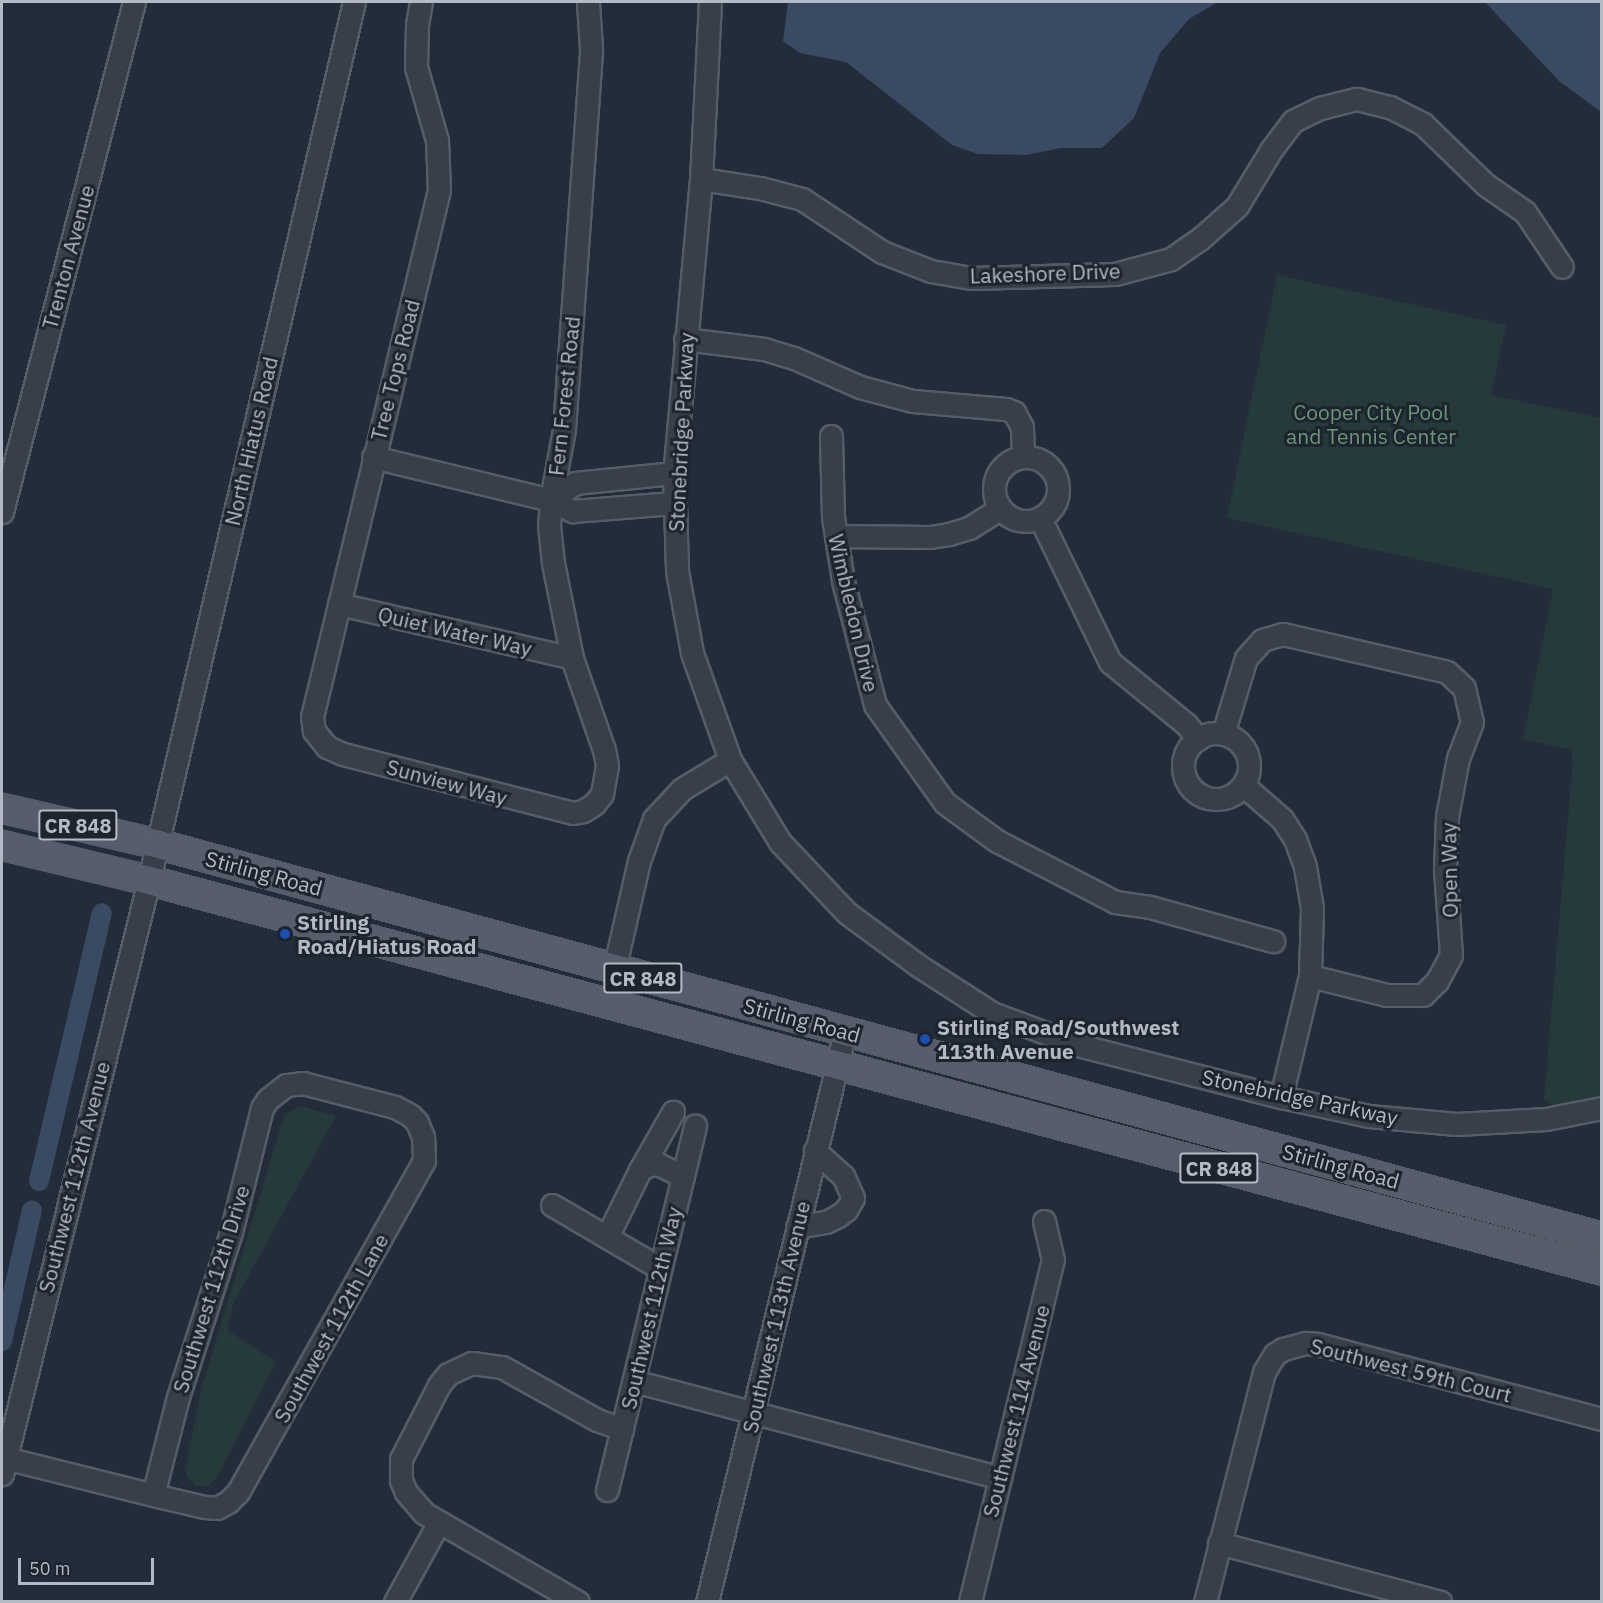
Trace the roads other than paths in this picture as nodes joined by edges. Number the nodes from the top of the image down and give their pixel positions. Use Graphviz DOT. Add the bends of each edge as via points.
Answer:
graph roads {
  1 [pos="134,2"];
  2 [pos="354,2"];
  3 [pos="422,2"];
  4 [pos="588,2"];
  5 [pos="710,2"];
  6 [pos="700,179"];
  7 [pos="1562,267"];
  8 [pos="685,339"];
  9 [pos="831,436"];
  10 [pos="373,457"];
  11 [pos="1023,457"];
  12 [pos="674,473"];
  13 [pos="551,500"];
  14 [pos="673,502"];
  15 [pos="1000,509"];
  16 [pos="2,512"];
  17 [pos="1040,518"];
  18 [pos="836,536"];
  19 [pos="339,604"];
  20 [pos="572,658"];
  21 [pos="1223,735"];
  22 [pos="317,737"];
  23 [pos="1198,739"];
  24 [pos="730,760"];
  25 [pos="1243,785"];
  26 [pos="2,808"];
  27 [pos="583,811"];
  28 [pos="155,843"];
  29 [pos="2,845"];
  30 [pos="149,880"];
  31 [pos="1273,940"];
  32 [pos="614,970"];
  33 [pos="1310,976"];
  34 [pos="845,1032"];
  35 [pos="837,1066"];
  36 [pos="278,1089"];
  37 [pos="1281,1097"];
  38 [pos="1602,1108"];
  39 [pos="673,1112"];
  40 [pos="695,1125"];
  41 [pos="815,1151"];
  42 [pos="639,1170"];
  43 [pos="683,1177"];
  44 [pos="552,1205"];
  45 [pos="1044,1221"];
  46 [pos="797,1227"];
  47 [pos="607,1237"];
  48 [pos="1602,1237"];
  49 [pos="660,1268"];
  50 [pos="1602,1270"];
  51 [pos="634,1381"];
  52 [pos="753,1411"];
  53 [pos="1602,1419"];
  54 [pos="622,1429"];
  55 [pos="3,1466"];
  56 [pos="1000,1478"];
  57 [pos="607,1490"];
  58 [pos="153,1495"];
  59 [pos="439,1522"];
  60 [pos="1219,1543"];
  61 [pos="1434,1601"];
  62 [pos="395,1602"];
  63 [pos="578,1602"];
  64 [pos="707,1602"];
  65 [pos="970,1602"];
  66 [pos="1205,1602"];
  1 -- 16 [label="street, Trenton Avenue"];
  2 -- 28 [label="street, North Hiatus Road"];
  3 -- 10 [label="street, Tree Tops Road" via="416,40 417,78 437,140 439,190"];
  4 -- 13 [label="street, Fern Forest Road" via="591,49 565,418"];
  5 -- 6 [label="street, Stonebridge Parkway"];
  6 -- 7 [label="street, Lakeshore Drive" via="802,199 882,252 931,272 970,278 1115,274 1172,259 1200,239 1237,206 1293,121 1320,108 1358,99 1390,107 1423,124 1486,185 1525,212"];
  6 -- 8 [label="street, Stonebridge Parkway"];
  8 -- 11 [label="street" via="764,349 860,387 904,399 1006,409 1018,418"];
  8 -- 12 [label="street, Stonebridge Parkway"];
  9 -- 18 [label="street, Wimbledon Drive"];
  10 -- 13 [label="street"];
  10 -- 19 [label="street, Tree Tops Road"];
  11 -- 15 [label="street" via="1012,460 996,474 994,495"];
  11 -- 17 [label="street" via="1043,462 1056,478 1057,499"];
  12 -- 13 [label="street" via="575,483"];
  12 -- 14 [label="street, Stonebridge Parkway"];
  13 -- 14 [label="street" via="573,511"];
  13 -- 20 [label="street, Fern Forest Road" via="553,563"];
  14 -- 24 [label="street, Stonebridge Parkway" via="677,571 692,653"];
  15 -- 17 [label="street" via="1014,520"];
  15 -- 18 [label="street" via="969,528 950,534"];
  17 -- 23 [label="street" via="1110,662 1187,725"];
  18 -- 31 [label="street, Wimbledon Drive" via="845,592 875,705 945,803 998,842 1115,902 1150,907"];
  19 -- 20 [label="street, Quiet Water Way"];
  19 -- 22 [label="street, Tree Tops Road" via="312,717"];
  20 -- 27 [label="street, Fern Forest Road" via="607,765 602,794"];
  21 -- 23 [label="street"];
  21 -- 25 [label="street" via="1241,745 1246,754 1249,765"];
  21 -- 33 [label="street, Open Way" via="1246,658 1262,640 1283,634 1447,672 1464,688 1472,722 1458,758 1447,817 1445,869 1451,955 1437,981 1423,995 1387,995"];
  22 -- 27 [label="street, Sunview Way" via="343,754 560,811"];
  23 -- 25 [label="street" via="1185,754 1183,765 1190,786 1198,794 1217,799"];
  24 -- 32 [label="street" via="682,789 654,819 639,861"];
  24 -- 37 [label="street, Stonebridge Parkway" via="780,842 847,913 992,1013 1078,1045"];
  25 -- 33 [label="street" via="1282,819 1295,839 1305,867 1312,908"];
  26 -- 28 [label="main road, Stirling Road / CR 848"];
  28 -- 30 [label="street, North Hiatus Road"];
  28 -- 32 [label="main road, Stirling Road / CR 848"];
  29 -- 30 [label="main road, Stirling Road / CR 848"];
  30 -- 35 [label="main road, Stirling Road / CR 848"];
  30 -- 55 [label="street, Southwest 112th Avenue"];
  32 -- 34 [label="main road, Stirling Road / CR 848"];
  33 -- 37 [label="street"];
  34 -- 35 [label="street, Southwest 113th Avenue"];
  34 -- 48 [label="main road, Stirling Road / CR 848"];
  35 -- 41 [label="street, Southwest 113th Avenue"];
  35 -- 50 [label="main road, Stirling Road / CR 848"];
  36 -- 58 [label="street, Southwest 112th Drive" via="262,1108 231,1232 178,1397"];
  36 -- 58 [label="street, Southwest 112th Lane" via="303,1083 395,1107 417,1122 423,1137 424,1161 238,1492 217,1508"];
  37 -- 38 [label="street, Stonebridge Parkway" via="1369,1116 1456,1124 1546,1119"];
  39 -- 42 [label="street"];
  40 -- 43 [label="street, Southwest 112th Way"];
  41 -- 46 [label="street, Southwest 113th Avenue"];
  41 -- 46 [label="street" via="843,1176 853,1198 838,1216"];
  42 -- 43 [label="street" via="658,1164"];
  42 -- 47 [label="street"];
  43 -- 49 [label="street, Southwest 112th Way"];
  44 -- 47 [label="street"];
  45 -- 56 [label="street, Southwest 114 Avenue" via="1053,1260"];
  46 -- 52 [label="street, Southwest 113th Avenue"];
  47 -- 49 [label="street"];
  49 -- 51 [label="street, Southwest 112th Way"];
  51 -- 52 [label="street"];
  51 -- 54 [label="street, Southwest 112th Way"];
  52 -- 56 [label="street"];
  52 -- 64 [label="street, Southwest 113th Avenue"];
  53 -- 60 [label="street, Southwest 59th Court" via="1318,1344 1293,1344 1275,1354 1264,1372"];
  54 -- 57 [label="street, Southwest 112th Way"];
  54 -- 59 [label="street" via="597,1420 502,1367 486,1363 461,1366 439,1385 401,1459 401,1480 415,1503"];
  55 -- 58 [label="street"];
  56 -- 65 [label="street, Southwest 114 Avenue"];
  59 -- 62 [label="street"];
  59 -- 63 [label="street"];
  60 -- 61 [label="street"];
  60 -- 66 [label="street, Southwest 59th Court"];
}
